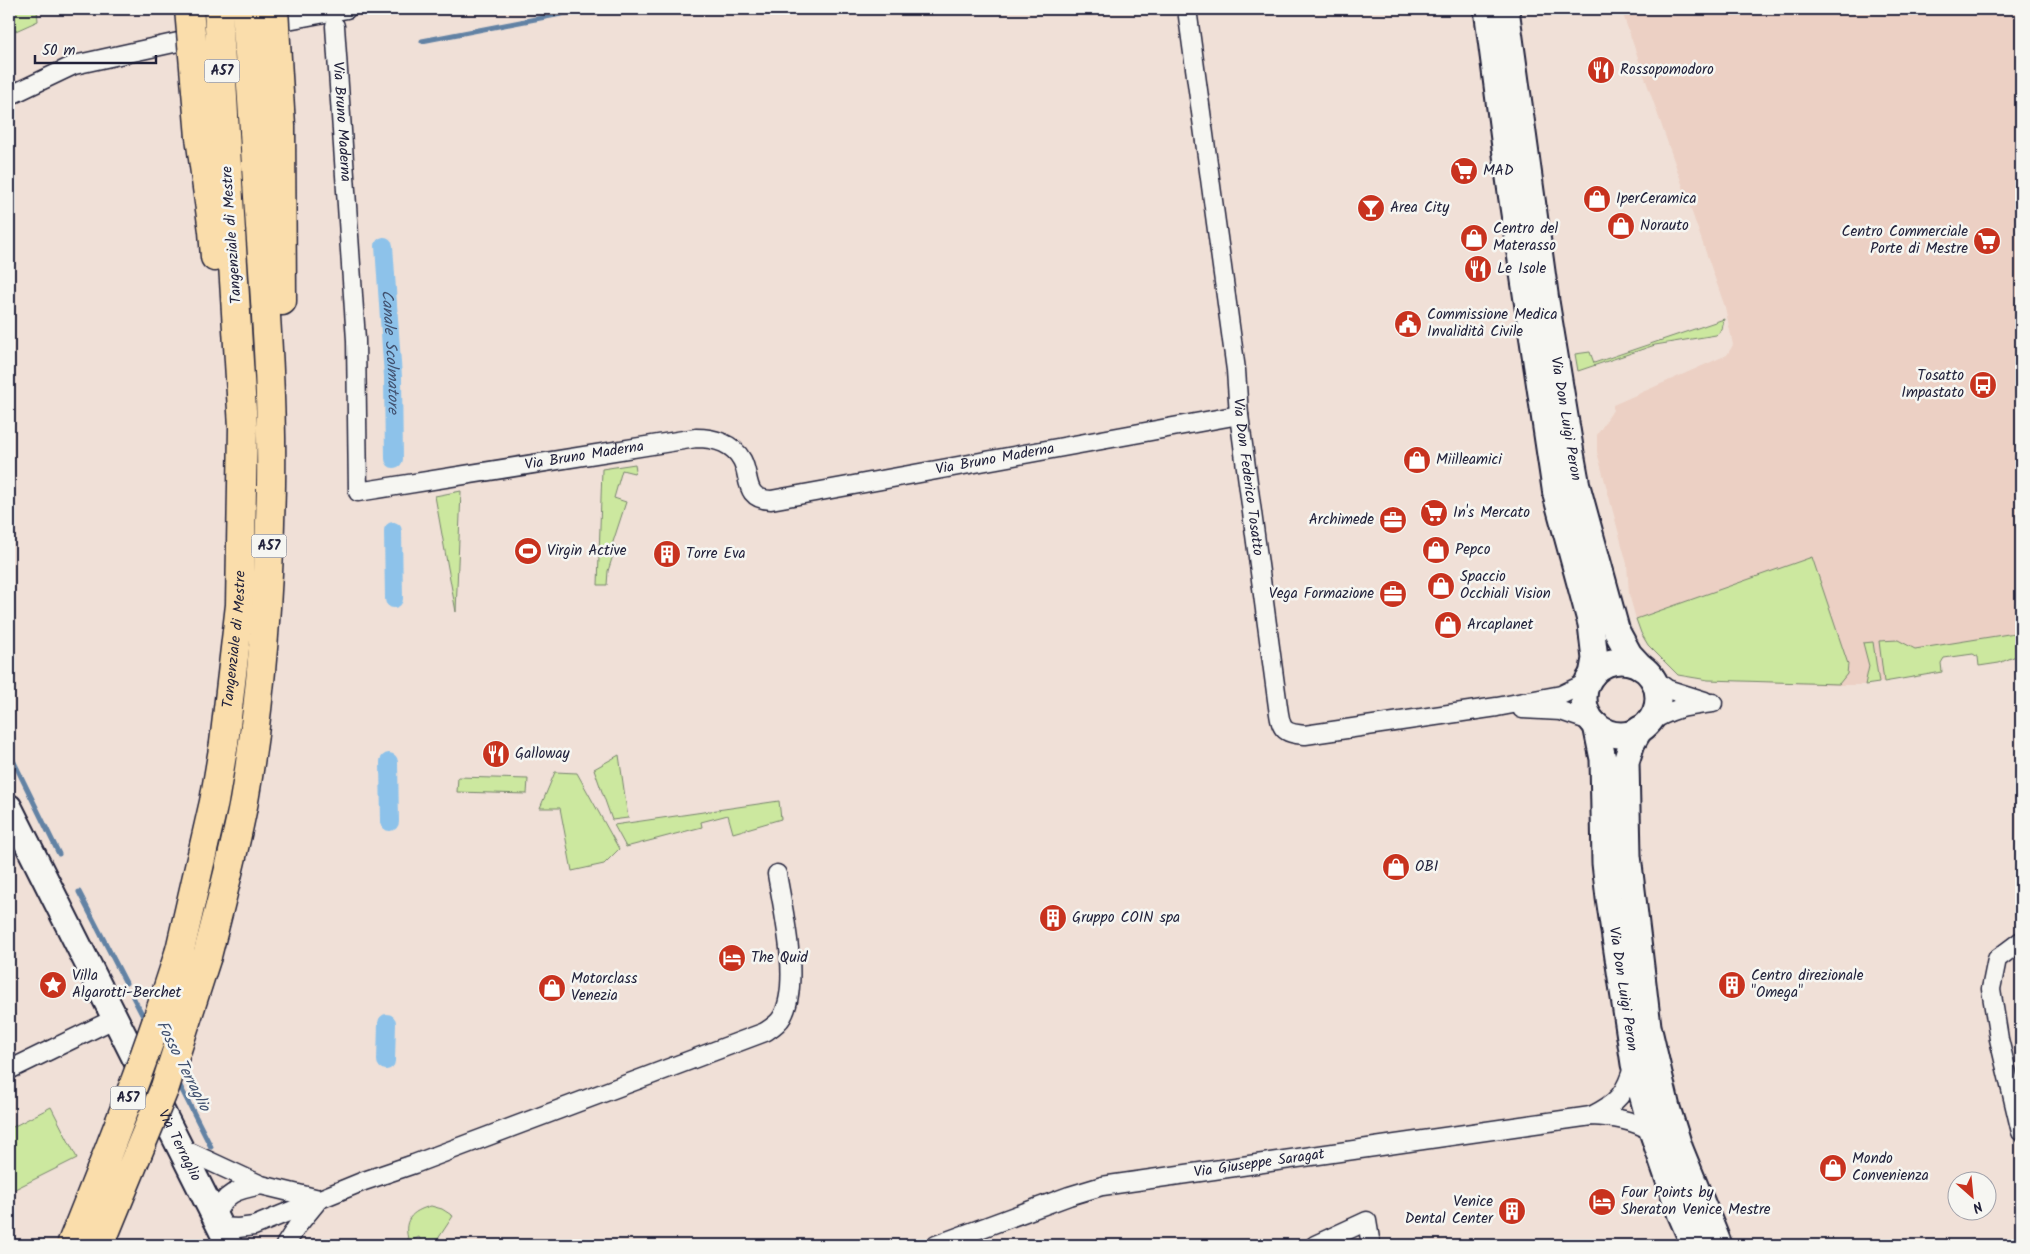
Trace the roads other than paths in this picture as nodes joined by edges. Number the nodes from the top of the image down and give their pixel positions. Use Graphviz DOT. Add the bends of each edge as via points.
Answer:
graph roads {
  1 [pos="189,9"];
  2 [pos="218,9"];
  3 [pos="246,9"];
  4 [pos="274,9"];
  5 [pos="347,9"];
  6 [pos="1488,9"];
  7 [pos="1506,9"];
  8 [pos="1187,10"];
  9 [pos="335,26"];
  10 [pos="9,96"];
  11 [pos="213,135"];
  12 [pos="1239,415"];
  13 [pos="267,604"];
  14 [pos="1646,672"];
  15 [pos="1590,678"];
  16 [pos="1497,707"];
  17 [pos="1595,723"];
  18 [pos="1643,726"];
  19 [pos="9,807"];
  20 [pos="777,874"];
  21 [pos="2021,941"];
  22 [pos="116,1018"];
  23 [pos="1634,1064"];
  24 [pos="9,1070"];
  25 [pos="1591,1116"];
  26 [pos="1652,1131"];
  27 [pos="2021,1132"];
  28 [pos="181,1148"];
  29 [pos="261,1185"];
  30 [pos="319,1199"];
  31 [pos="221,1229"];
  32 [pos="71,1245"];
  33 [pos="100,1245"];
  34 [pos="285,1245"];
  35 [pos="936,1245"];
  36 [pos="1315,1245"];
  37 [pos="1371,1245"];
  38 [pos="1694,1245"];
  39 [pos="1719,1245"];
  1 -- 11 [label="highway, A57, bridge"];
  2 -- 11 [label="highway, Tangenziale di Mestre / A57, bridge"];
  3 -- 13 [label="highway, Tangenziale di Mestre / A57, bridge" via="270,426"];
  4 -- 13 [label="highway, A57, bridge" via="281,126 281,273 288,427 288,524"];
  5 -- 10 [label="street" via="74,65"];
  6 -- 15 [label="street, Via Don Luigi Peron" via="1555,486 1590,624 1595,659"];
  7 -- 14 [label="street, Via Don Luigi Peron" via="1546,301 1577,486 1617,632 1629,654"];
  8 -- 12 [label="street, Via Don Federico Tosatto" via="1236,370"];
  9 -- 12 [label="street, Via Bruno Maderna" via="355,331 358,492 710,438 737,453 743,461 750,489 755,495 771,500"];
  11 -- 32 [label="highway, Tangenziale di Mestre / A57, bridge" via="243,427 240,605 226,724 214,802 180,950 164,1002"];
  12 -- 16 [label="street, Via Don Federico Tosatto" via="1280,723 1284,731 1305,736"];
  13 -- 33 [label="highway, Tangenziale di Mestre / A57, bridge" via="244,802 207,956 165,1087"];
  14 -- 15 [label="street" via="1630,662 1613,662 1602,666"];
  14 -- 18 [label="street" via="1656,688 1657,701 1654,713"];
  14 -- 18 [label="street" via="1667,688 1712,703 1678,707"];
  15 -- 16 [label="street, Via Don Federico Tosatto" via="1562,695"];
  15 -- 17 [label="street" via="1584,703"];
  16 -- 17 [label="street, Via Don Federico Tosatto" via="1562,711"];
  17 -- 18 [label="street" via="1615,734 1628,733"];
  17 -- 23 [label="street, Via Don Luigi Peron" via="1603,759 1609,898"];
  18 -- 39 [label="street, Via Don Luigi Peron" via="1632,743 1626,762 1628,856 1648,1026 1680,1149"];
  19 -- 22 [label="street, Via Terraglio"];
  20 -- 30 [label="street" via="789,949 790,985 783,1015 776,1025 765,1032"];
  21 -- 27 [label="street" via="1997,959 1991,990"];
  22 -- 24 [label="street"];
  22 -- 28 [label="street, Via Terraglio"];
  23 -- 25 [label="street, Via Giuseppe Saragat" via="1620,1098"];
  23 -- 26 [label="street, Via Don Luigi Peron"];
  25 -- 26 [label="street, Via Giuseppe Saragat" via="1634,1121"];
  25 -- 35 [label="street, Via Giuseppe Saragat" via="1102,1186"];
  26 -- 38 [label="street, Via Don Luigi Peron"];
  28 -- 29 [label="street"];
  28 -- 31 [label="street, Via Terraglio"];
  29 -- 30 [label="street"];
  29 -- 31 [label="street" via="231,1194 220,1202"];
  30 -- 31 [label="street" via="254,1226"];
  30 -- 34 [label="street"];
  36 -- 37 [label="street" via="1367,1221"];
}
